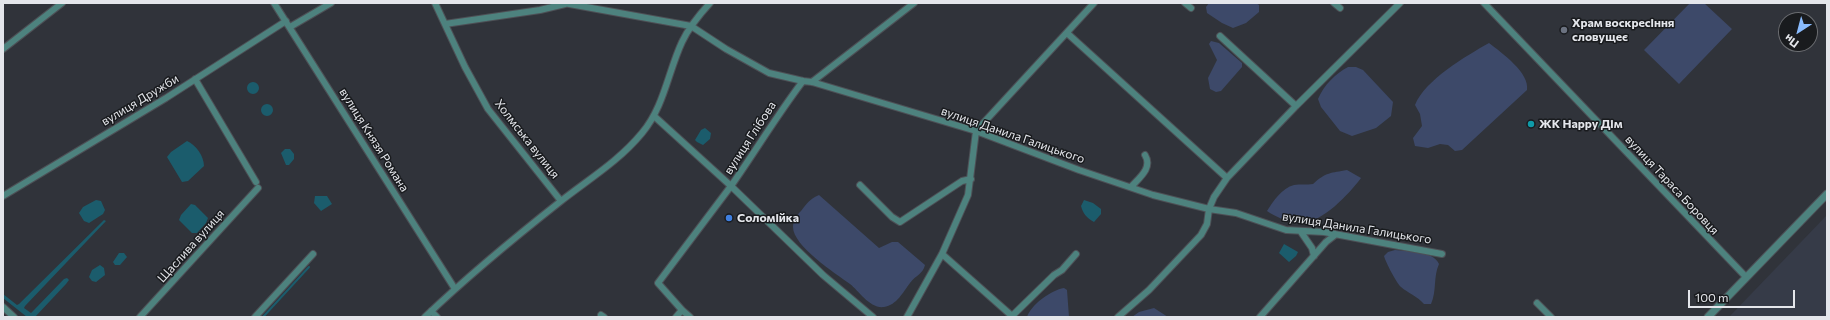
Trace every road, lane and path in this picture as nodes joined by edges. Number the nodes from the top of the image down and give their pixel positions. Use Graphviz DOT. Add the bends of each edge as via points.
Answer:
graph roads {
  1 [pos="62,3"];
  2 [pos="274,3"];
  3 [pos="331,3"];
  4 [pos="435,3"];
  5 [pos="710,3"];
  6 [pos="914,3"];
  7 [pos="1094,3"];
  8 [pos="1185,3"];
  9 [pos="1334,3"];
  10 [pos="1400,3"];
  11 [pos="1484,3"];
  12 [pos="564,4"];
  13 [pos="1191,8"];
  14 [pos="1340,8"];
  15 [pos="288,24"];
  16 [pos="445,24"];
  17 [pos="690,26"];
  18 [pos="1067,33"];
  19 [pos="1220,36"];
  20 [pos="3,49"];
  21 [pos="196,79"];
  22 [pos="803,81"];
  23 [pos="812,82"];
  24 [pos="1296,106"];
  25 [pos="654,116"];
  26 [pos="976,131"];
  27 [pos="1144,155"];
  28 [pos="971,178"];
  29 [pos="1228,178"];
  30 [pos="860,185"];
  31 [pos="731,186"];
  32 [pos="1131,187"];
  33 [pos="1827,194"];
  34 [pos="3,196"];
  35 [pos="561,201"];
  36 [pos="1209,209"];
  37 [pos="1301,232"];
  38 [pos="1335,235"];
  39 [pos="313,254"];
  40 [pos="942,254"];
  41 [pos="1076,254"];
  42 [pos="1442,254"];
  43 [pos="1314,256"];
  44 [pos="1746,277"];
  45 [pos="455,289"];
  46 [pos="1537,303"];
  47 [pos="3,307"];
  48 [pos="682,310"];
  49 [pos="431,311"];
  50 [pos="14,317"];
  51 [pos="140,317"];
  52 [pos="255,317"];
  53 [pos="425,317"];
  54 [pos="437,317"];
  55 [pos="676,317"];
  56 [pos="690,317"];
  57 [pos="873,317"];
  58 [pos="907,317"];
  59 [pos="1118,317"];
  60 [pos="1260,317"];
  61 [pos="1551,317"];
  62 [pos="1708,317"];
  1 -- 20 [label="street"];
  2 -- 15 [label="street, вулиця Князя Романа"];
  3 -- 15 [label="street, вулиця Дружби"];
  4 -- 16 [label="street, Холмська вулиця"];
  5 -- 17 [label="street"];
  6 -- 23 [label="street"];
  7 -- 18 [label="street"];
  8 -- 13 [label="street"];
  9 -- 14 [label="street"];
  10 -- 24 [label="street"];
  11 -- 44 [label="street, вулиця Тараса Боровця"];
  12 -- 16 [label="street"];
  12 -- 17 [label="street, вулиця Данила Галицького"];
  15 -- 21 [label="street, вулиця Дружби"];
  15 -- 45 [label="street, вулиця Князя Романа"];
  16 -- 35 [label="street, Холмська вулиця" via="488,109"];
  17 -- 22 [label="street, вулиця Данила Галицького" via="769,73"];
  17 -- 25 [label="street" via="681,43"];
  18 -- 26 [label="street"];
  18 -- 29 [label="street"];
  19 -- 24 [label="street"];
  21 -- 34 [label="street, вулиця Дружби"];
  21 -- 51 [label="street, Щаслива вулиця" via="257,185"];
  22 -- 23 [label="street, вулиця Данила Галицького"];
  22 -- 31 [label="street, вулиця Глібова"];
  23 -- 26 [label="street, вулиця Данила Галицького"];
  24 -- 29 [label="street"];
  25 -- 31 [label="street"];
  25 -- 35 [label="street" via="629,148"];
  26 -- 28 [label="street"];
  26 -- 32 [label="street, вулиця Данила Галицького"];
  27 -- 32 [label="street" via="1148,167"];
  28 -- 30 [label="street" via="962,181 900,222"];
  28 -- 40 [label="street" via="968,195"];
  29 -- 36 [label="street" via="1214,197"];
  31 -- 48 [label="street" via="658,283"];
  31 -- 57 [label="street, вулиця Глібова" via="823,275"];
  32 -- 36 [label="street, вулиця Данила Галицького"];
  33 -- 44 [label="street"];
  35 -- 45 [label="street"];
  36 -- 37 [label="street, вулиця Данила Галицького" via="1236,213 1286,230"];
  36 -- 59 [label="street" via="1207,224 1201,235 1149,290"];
  37 -- 38 [label="street, вулиця Данила Галицького" via="1324,232"];
  37 -- 43 [label="street" via="1312,248"];
  38 -- 42 [label="street, вулиця Данила Галицького"];
  38 -- 43 [label="street"];
  39 -- 52 [label="street"];
  40 -- 41 [label="street" via="1012,316"];
  40 -- 58 [label="street"];
  43 -- 60 [label="street"];
  44 -- 62 [label="street"];
  45 -- 49 [label="street"];
  46 -- 61 [label="street"];
  47 -- 50 [label="street"];
  48 -- 55 [label="street"];
  48 -- 56 [label="street"];
  49 -- 53 [label="street"];
  49 -- 54 [label="street"];
}
